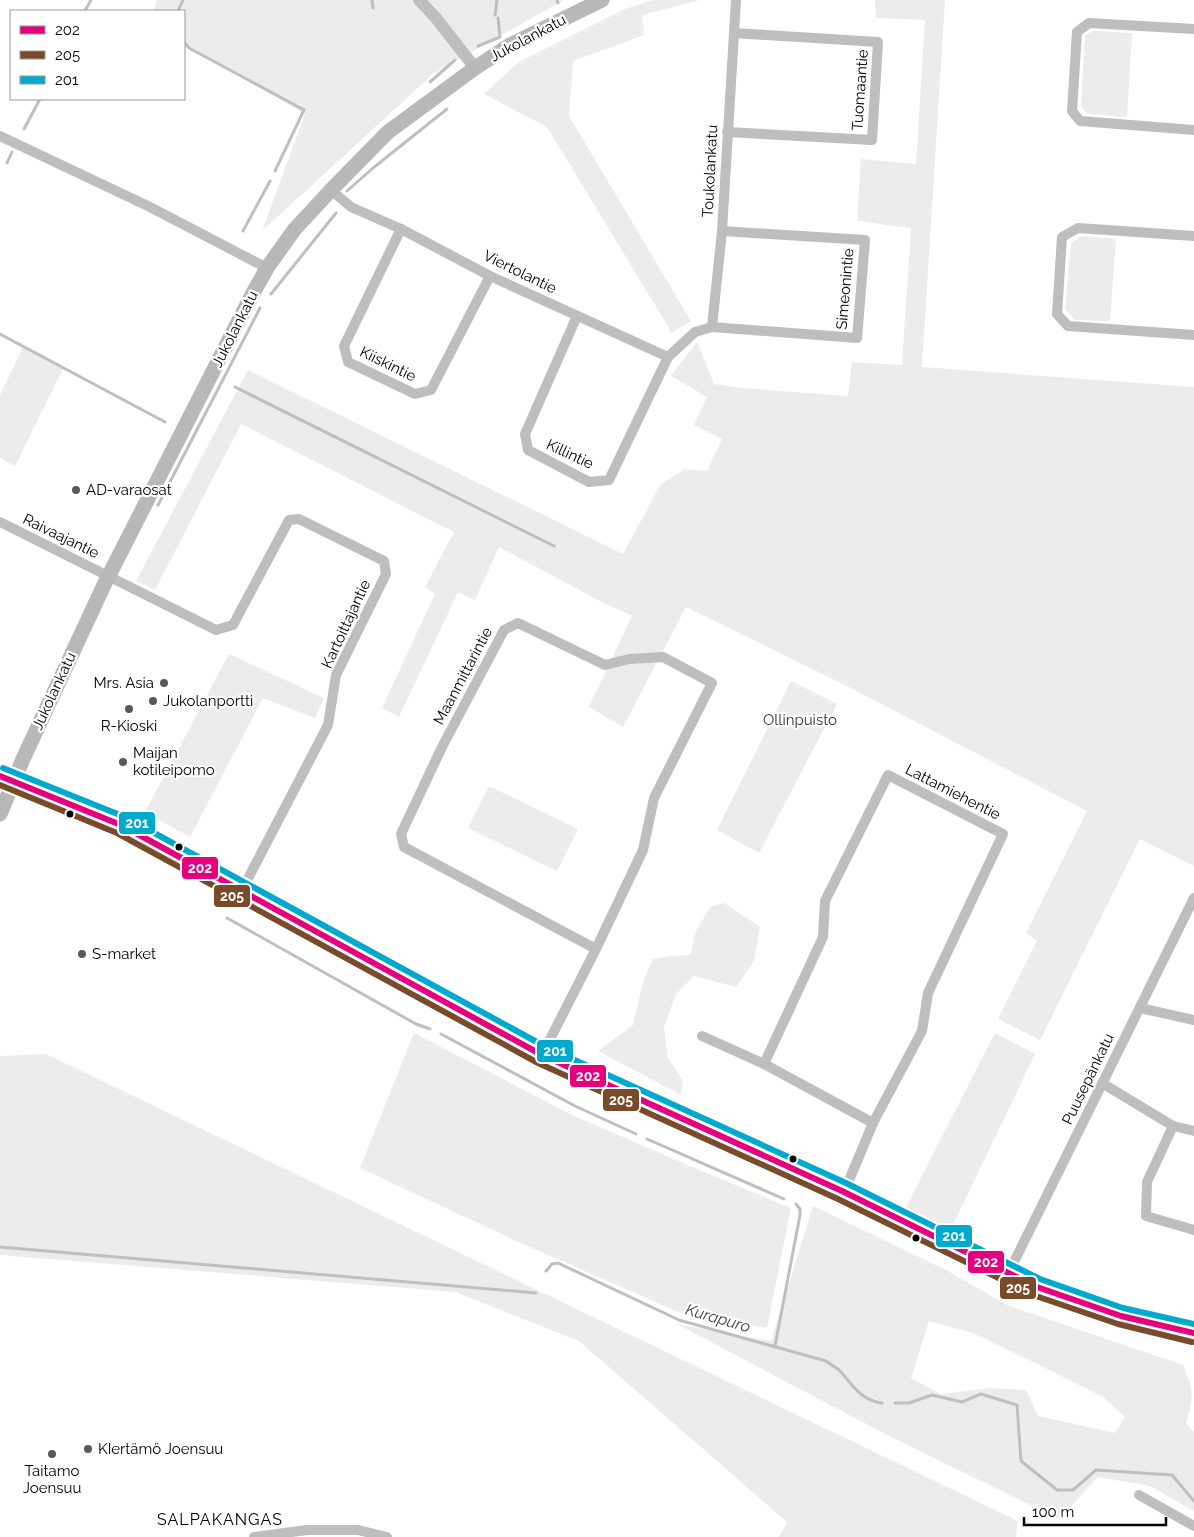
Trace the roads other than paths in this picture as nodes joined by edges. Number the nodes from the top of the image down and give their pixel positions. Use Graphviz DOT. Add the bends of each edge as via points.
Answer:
graph roads {
  1 [pos="419,0"];
  2 [pos="602,0"];
  3 [pos="736,0"];
  4 [pos="1194,29"];
  5 [pos="734,33"];
  6 [pos="474,68"];
  7 [pos="1194,130"];
  8 [pos="727,132"];
  9 [pos="0,136"];
  10 [pos="330,190"];
  11 [pos="401,229"];
  12 [pos="722,231"];
  13 [pos="1194,236"];
  14 [pos="267,268"];
  15 [pos="490,276"];
  16 [pos="577,316"];
  17 [pos="712,327"];
  18 [pos="1194,335"];
  19 [pos="668,357"];
  20 [pos="0,522"];
  21 [pos="109,576"];
  22 [pos="6,779"];
  23 [pos="0,814"];
  24 [pos="242,890"];
  25 [pos="1194,898"];
  26 [pos="596,949"];
  27 [pos="1140,1008"];
  28 [pos="1194,1020"];
  29 [pos="702,1036"];
  30 [pos="542,1054"];
  31 [pos="764,1064"];
  32 [pos="1102,1083"];
  33 [pos="873,1123"];
  34 [pos="1173,1126"];
  35 [pos="1194,1131"];
  36 [pos="842,1191"];
  37 [pos="1194,1230"];
  38 [pos="1008,1274"];
  39 [pos="1194,1333"];
  40 [pos="1139,1495"];
  41 [pos="1194,1526"];
  42 [pos="254,1537"];
  43 [pos="387,1537"];
  1 -- 6 [label="street"];
  2 -- 6 [label="main road, Jukolankatu" via="510,45"];
  3 -- 5 [label="street, Toukolankatu"];
  4 -- 7 [label="street" via="1089,23 1077,32 1072,111 1080,121"];
  5 -- 8 [label="street, Toukolankatu"];
  5 -- 8 [label="street, Tuomaantie" via="878,42 872,140"];
  6 -- 10 [label="main road, Jukolankatu" via="388,132"];
  8 -- 12 [label="street, Toukolankatu"];
  9 -- 14 [label="street" via="158,211"];
  10 -- 11 [label="street, Viertolantie" via="351,207"];
  10 -- 14 [label="main road, Jukolankatu" via="294,230"];
  11 -- 15 [label="street, Viertolantie"];
  11 -- 15 [label="street, Kiiskintie" via="344,346 348,362 415,394 431,390"];
  12 -- 17 [label="street, Toukolankatu"];
  12 -- 17 [label="street, Simeonintie" via="865,240 857,338"];
  13 -- 18 [label="street" via="1078,228 1062,237 1057,314 1068,326"];
  14 -- 21 [label="main road, Jukolankatu"];
  15 -- 16 [label="street, Viertolantie"];
  16 -- 19 [label="street, Viertolantie"];
  16 -- 19 [label="street, Killintie" via="525,434 528,450 589,482 609,480"];
  17 -- 19 [label="street" via="696,332"];
  20 -- 21 [label="street, Raivaajantie"];
  21 -- 22 [label="main road, Jukolankatu"];
  21 -- 24 [label="street, Kartoittajantie" via="216,630 233,625 289,520 299,518 384,561 386,574 336,675 328,725"];
  22 -- 23 [label="main road, Jukolankatu"];
  22 -- 24 [label="street" via="121,825"];
  24 -- 30 [label="street"];
  25 -- 27 [label="street, Puusepänkatu"];
  26 -- 26 [label="street, Maanmittarintie" via="643,850 654,798 712,683 663,657 629,659 605,665 518,623 504,630 400,834 404,847"];
  26 -- 30 [label="street, Maanmittarintie"];
  27 -- 28 [label="street"];
  27 -- 32 [label="street, Puusepänkatu"];
  29 -- 31 [label="street"];
  30 -- 36 [label="street"];
  31 -- 33 [label="street"];
  31 -- 33 [label="street, Lattamiehentie" via="823,936 826,902 888,776 1003,834 928,993 922,1031"];
  32 -- 34 [label="street"];
  32 -- 38 [label="street, Puusepänkatu"];
  33 -- 36 [label="street, Lattamiehentie"];
  34 -- 35 [label="street"];
  34 -- 37 [label="street" via="1147,1182 1146,1216"];
  36 -- 38 [label="street"];
  38 -- 39 [label="street" via="1092,1308"];
  40 -- 41 [label="street"];
  42 -- 43 [label="street" via="306,1530 358,1530"];
}
